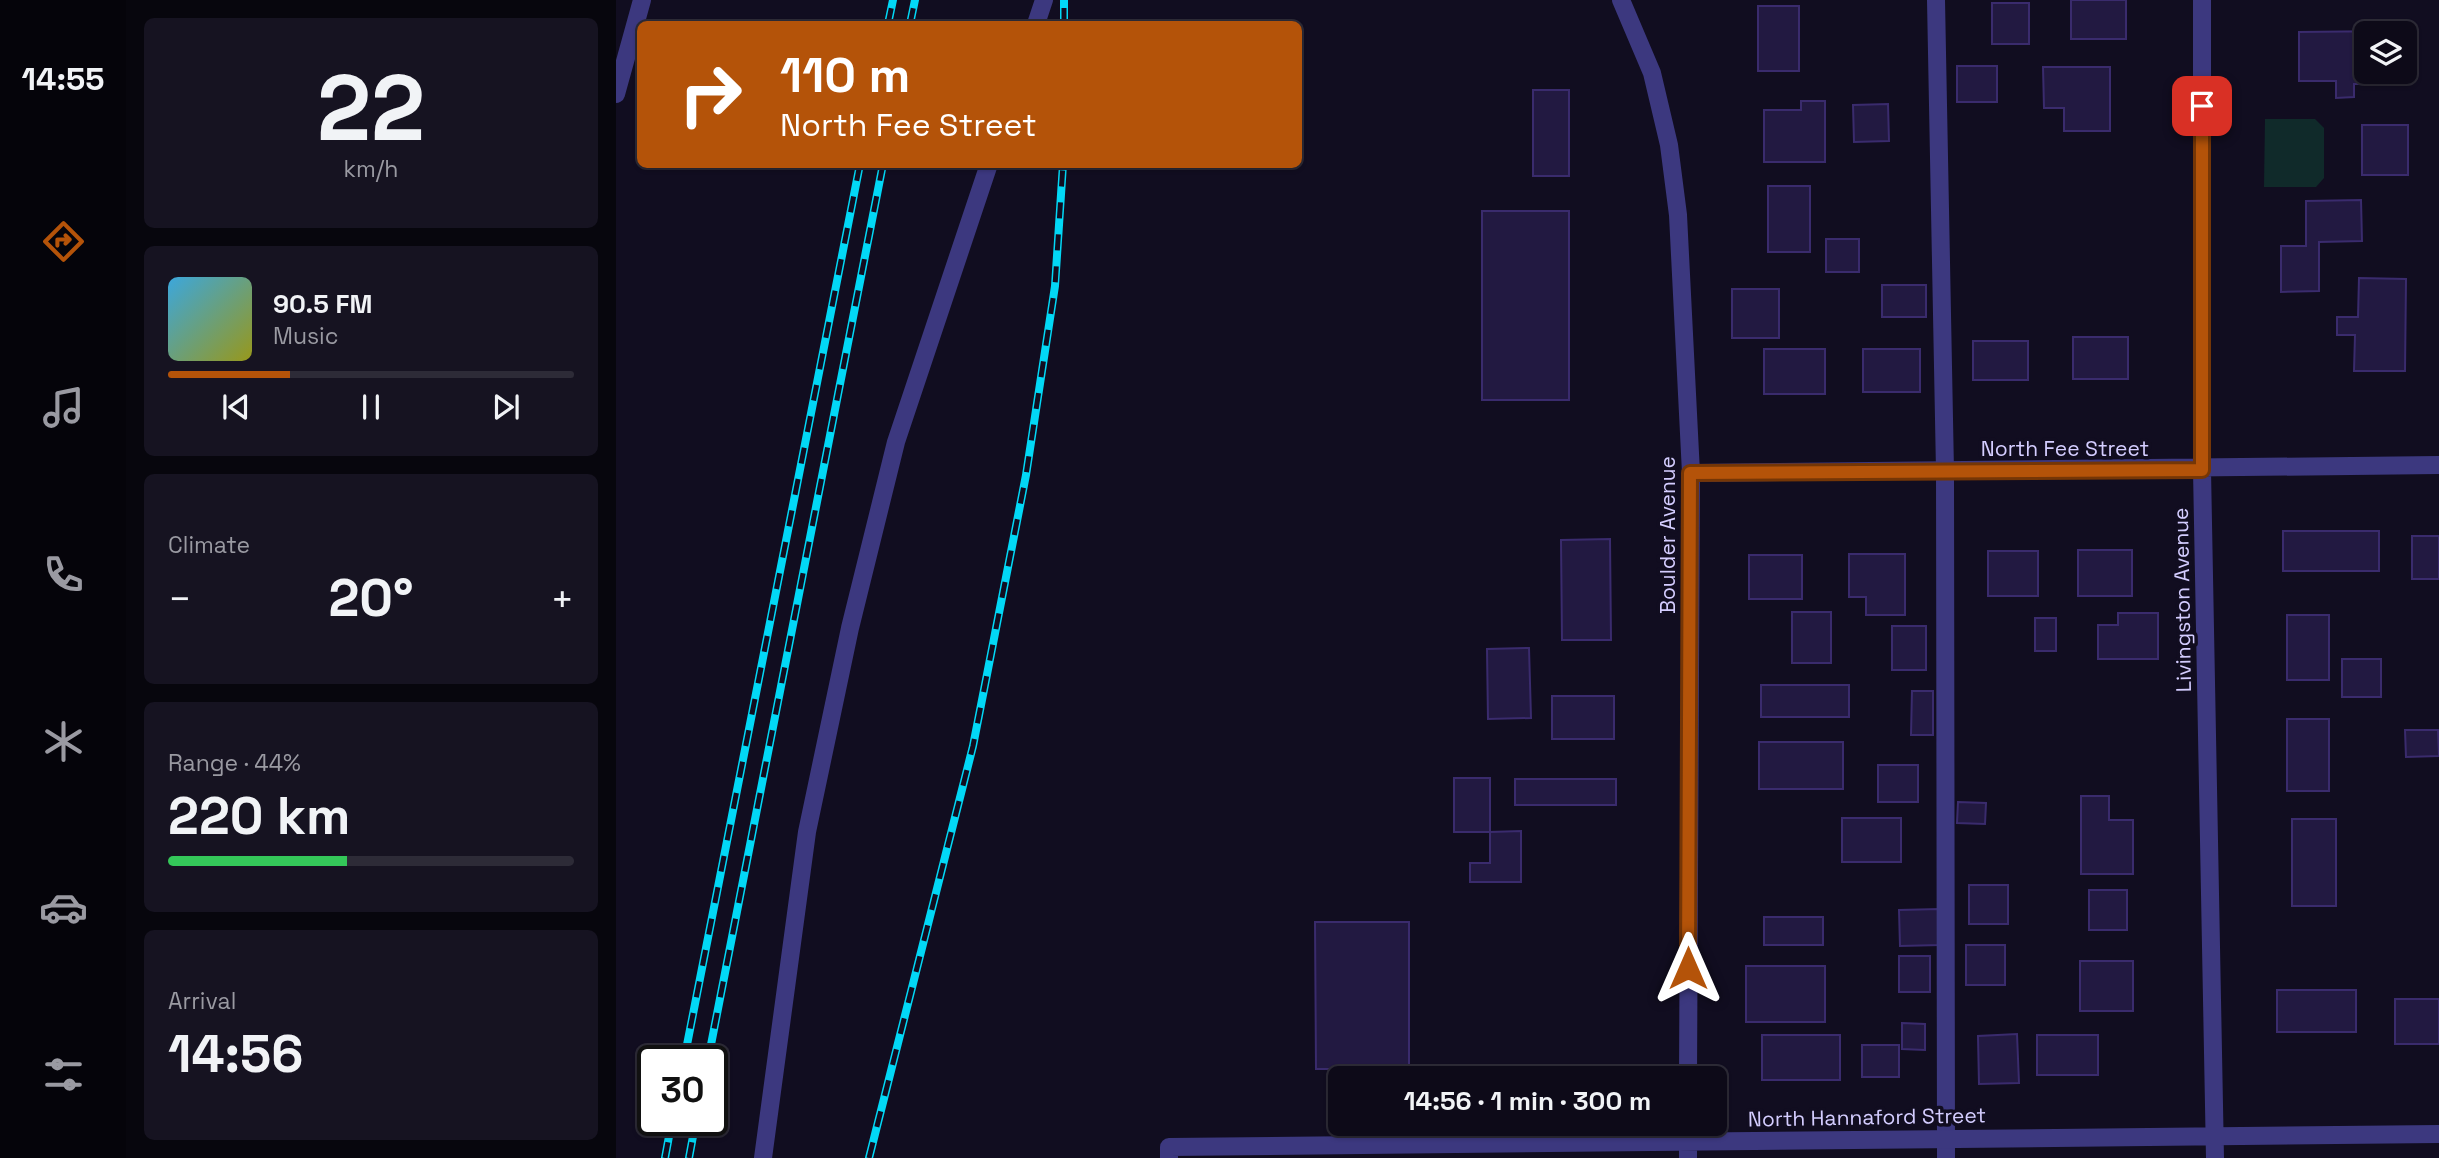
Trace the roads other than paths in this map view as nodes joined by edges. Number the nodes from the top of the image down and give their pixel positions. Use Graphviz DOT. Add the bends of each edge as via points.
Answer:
graph roads {
  1 [pos="642,0"];
  2 [pos="1044,0"];
  3 [pos="1621,0"];
  4 [pos="1936,0"];
  5 [pos="2202,0"];
  6 [pos="1037,21"];
  7 [pos="616,94"];
  8 [pos="988,168"];
  9 [pos="2439,465"];
  10 [pos="2202,470"];
  11 [pos="1945,471"];
  12 [pos="1690,473"];
  13 [pos="1688,1066"];
  14 [pos="2439,1133"];
  15 [pos="2214,1136"];
  16 [pos="1946,1139"];
  17 [pos="1688,1141"];
  18 [pos="1427,1151"];
  19 [pos="1169,1153"];
  20 [pos="763,1158"];
  21 [pos="1946,1158"];
  22 [pos="2215,1158"];
  1 -- 7 [label="street"];
  2 -- 6 [label="street"];
  3 -- 12 [label="street, Boulder Avenue" via="1652,74 1669,145 1678,215"];
  4 -- 11 [label="street"];
  5 -- 10 [label="street, Livingston Avenue"];
  8 -- 20 [label="street" via="896,442 850,628 807,832"];
  9 -- 10 [label="street, North Fee Street"];
  10 -- 11 [label="street, North Fee Street"];
  10 -- 15 [label="street, Livingston Avenue"];
  11 -- 12 [label="street, North Fee Street"];
  11 -- 16 [label="street"];
  12 -- 13 [label="street, Boulder Avenue"];
  14 -- 15 [label="street, North Hannaford Street"];
  15 -- 16 [label="street, North Hannaford Street"];
  15 -- 22 [label="street, Livingston Avenue"];
  16 -- 17 [label="street, North Hannaford Street"];
  16 -- 21 [label="street"];
  17 -- 18 [label="street, North Hannaford Street"];
  18 -- 19 [label="street, North Hannaford Street"];
}
